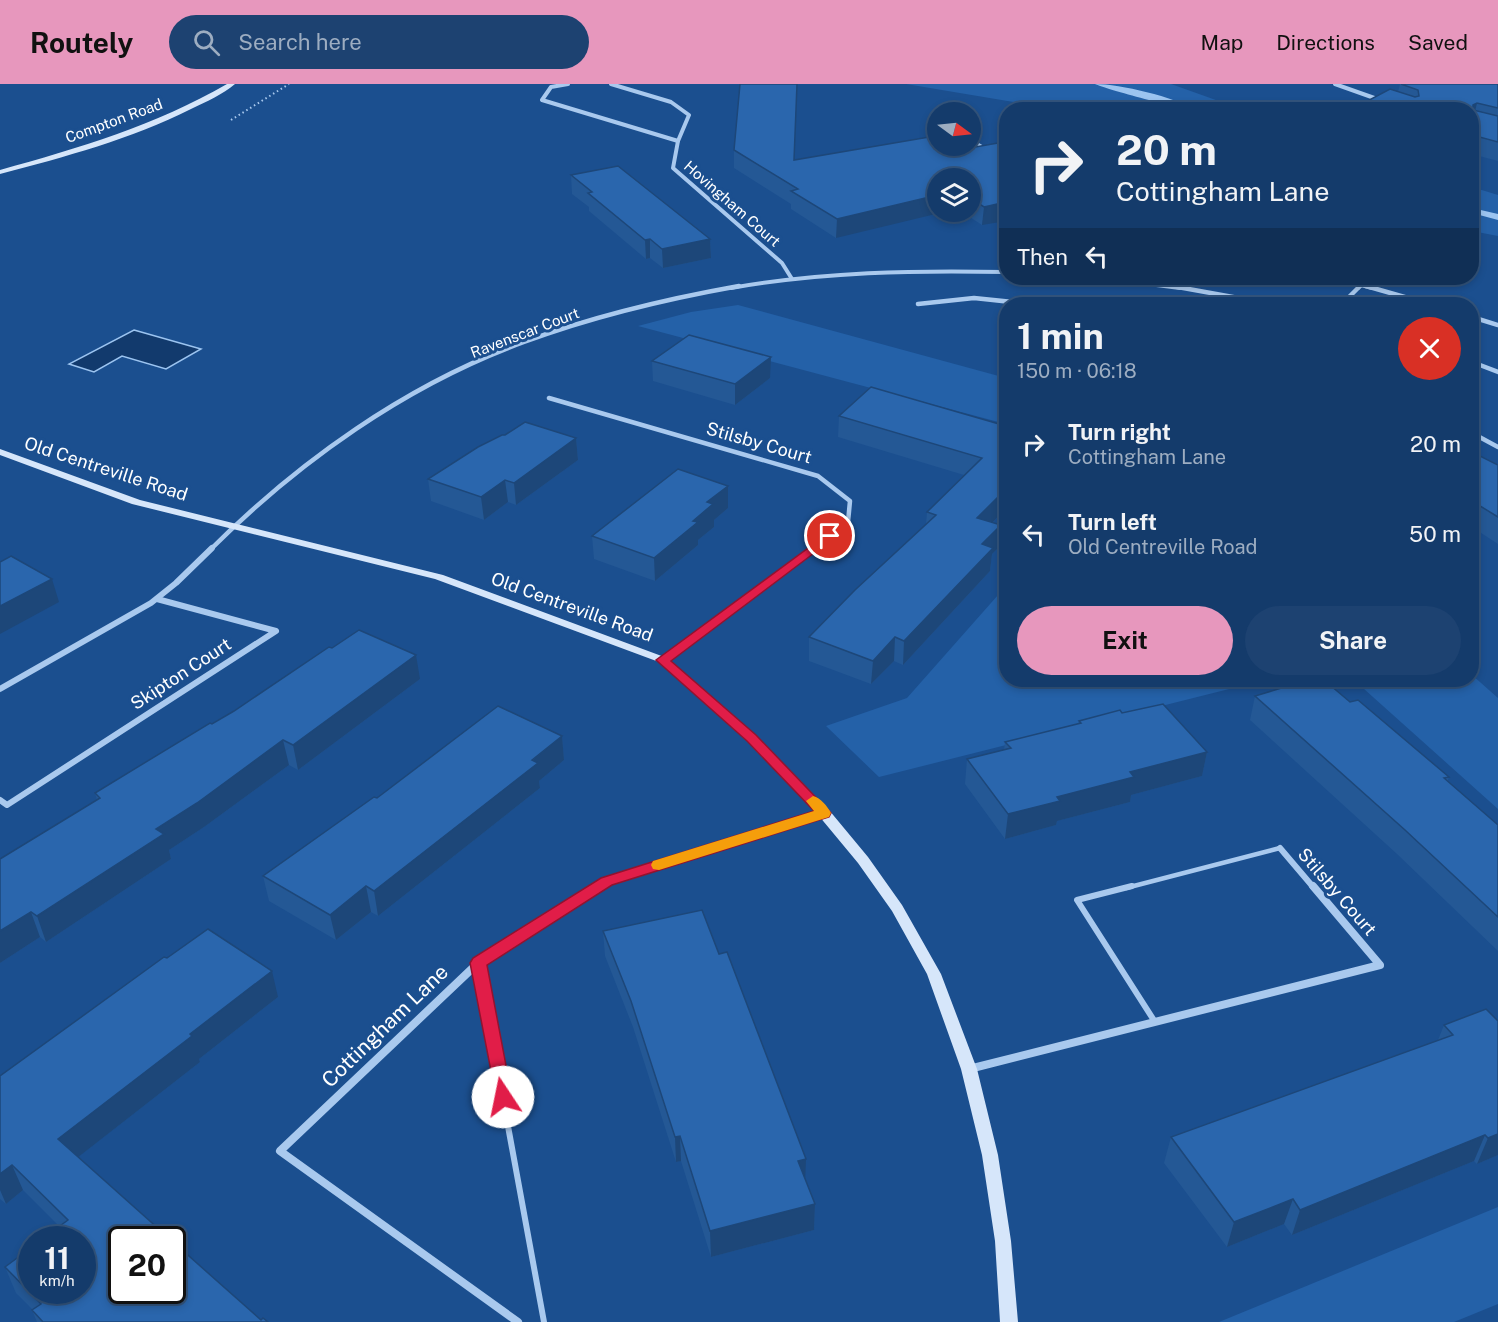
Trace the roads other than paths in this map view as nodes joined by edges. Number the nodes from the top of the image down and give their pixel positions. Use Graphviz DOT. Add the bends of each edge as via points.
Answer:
graph roads {
  1 [pos="231,84"];
  2 [pos="568,84"];
  3 [pos="612,84"];
  4 [pos="1335,84"];
  5 [pos="1381,101"];
  6 [pos="678,141"];
  7 [pos="981,147"];
  8 [pos="988,151"];
  9 [pos="0,172"];
  10 [pos="999,272"];
  11 [pos="792,279"];
  12 [pos="1163,285"];
  13 [pos="1361,285"];
  14 [pos="1232,297"];
  15 [pos="1349,297"];
  16 [pos="1404,297"];
  17 [pos="999,298"];
  18 [pos="918,304"];
  19 [pos="1479,319"];
  20 [pos="1498,324"];
  21 [pos="1479,365"];
  22 [pos="1498,372"];
  23 [pos="549,398"];
  24 [pos="1479,437"];
  25 [pos="1498,447"];
  26 [pos="0,452"];
  27 [pos="234,528"];
  28 [pos="157,599"];
  29 [pos="663,660"];
  30 [pos="0,689"];
  31 [pos="0,800"];
  32 [pos="824,813"];
  33 [pos="1280,848"];
  34 [pos="478,963"];
  35 [pos="1155,1022"];
  36 [pos="969,1069"];
  37 [pos="518,1322"];
  38 [pos="544,1322"];
  39 [pos="1009,1322"];
  1 -- 9 [label="street, Compton Road" via="140,128"];
  2 -- 6 [label="street, Hovingham Court" via="551,87 542,100"];
  3 -- 6 [label="street, Hovingham Court" via="671,102 689,115"];
  4 -- 5 [label="street"];
  6 -- 11 [label="street, Hovingham Court" via="672,168 782,263"];
  7 -- 8 [label="street"];
  10 -- 11 [label="street, Ravenscar Court" via="939,270"];
  11 -- 27 [label="street, Ravenscar Court" via="655,303 577,324 502,351 436,381 378,415"];
  12 -- 14 [label="street"];
  13 -- 15 [label="street"];
  13 -- 16 [label="street"];
  17 -- 18 [label="street" via="962,297"];
  19 -- 20 [label="street"];
  21 -- 22 [label="street"];
  23 -- 29 [label="street, Stilsby Court" via="818,476 850,501 848,522"];
  24 -- 25 [label="street"];
  26 -- 27 [label="street, Old Centreville Road" via="136,502"];
  27 -- 28 [label="street"];
  27 -- 29 [label="street, Old Centreville Road" via="439,577"];
  28 -- 30 [label="street"];
  28 -- 31 [label="street, Skipton Court" via="276,631 7,805"];
  29 -- 32 [label="street, Old Centreville Road" via="752,738"];
  32 -- 34 [label="street, Cottingham Lane" via="606,881"];
  32 -- 36 [label="street, Old Centreville Road" via="897,908 934,974"];
  33 -- 35 [label="lane, Stilsby Court" via="1077,900"];
  33 -- 35 [label="street, Stilsby Court" via="1380,965"];
  34 -- 37 [label="street, Cottingham Lane" via="280,1151"];
  34 -- 38 [label="lane"];
  35 -- 36 [label="street, Stilsby Court"];
  36 -- 39 [label="street, Old Centreville Road" via="990,1155 1003,1241"];
}
